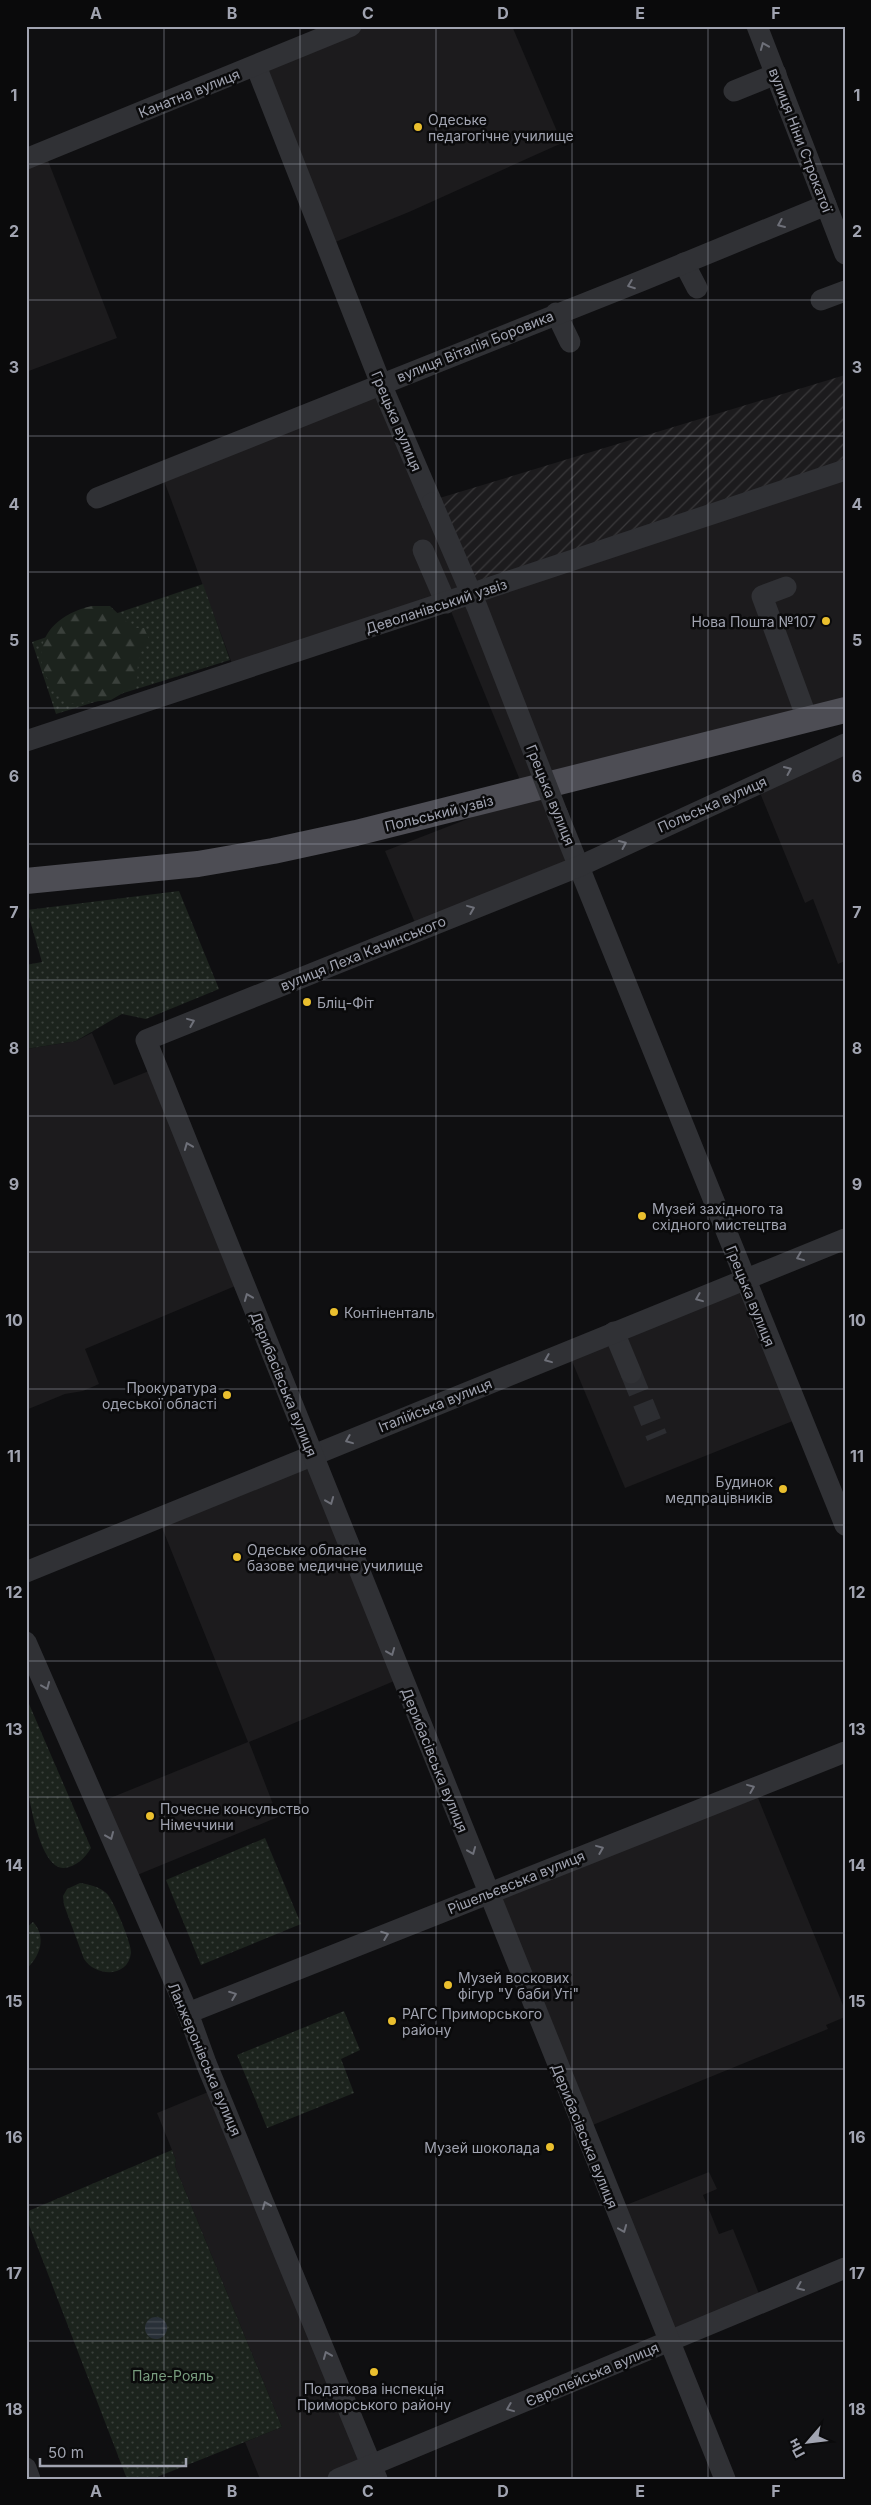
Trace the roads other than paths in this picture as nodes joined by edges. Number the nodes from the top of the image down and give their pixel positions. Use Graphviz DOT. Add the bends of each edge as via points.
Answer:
graph roads {
  1 [pos="352,26"];
  2 [pos="756,26"];
  3 [pos="256,66"];
  4 [pos="776,74"];
  5 [pos="734,91"];
  6 [pos="26,159"];
  7 [pos="826,205"];
  8 [pos="845,254"];
  9 [pos="684,263"];
  10 [pos="697,288"];
  11 [pos="845,291"];
  12 [pos="821,300"];
  13 [pos="556,313"];
  14 [pos="570,342"];
  15 [pos="381,384"];
  16 [pos="845,470"];
  17 [pos="97,498"];
  18 [pos="423,550"];
  19 [pos="786,587"];
  20 [pos="446,603"];
  21 [pos="845,710"];
  22 [pos="808,720"];
  23 [pos="26,741"];
  24 [pos="845,744"];
  25 [pos="580,866"];
  26 [pos="26,881"];
  27 [pos="146,1040"];
  28 [pos="845,1239"];
  29 [pos="744,1280"];
  30 [pos="614,1332"];
  31 [pos="631,1373"];
  32 [pos="312,1456"];
  33 [pos="845,1525"];
  34 [pos="26,1572"];
  35 [pos="26,1642"];
  36 [pos="845,1752"];
  37 [pos="488,1894"];
  38 [pos="188,2013"];
  39 [pos="845,2268"];
  40 [pos="668,2342"];
  41 [pos="26,2468"];
  42 [pos="375,2472"];
  43 [pos="30,2479"];
  44 [pos="338,2479"];
  45 [pos="725,2479"];
  1 -- 3 [label="street, Канатна вулиця"];
  4 -- 2 [label="street, вулиця Ніни Строкатої, one-way"];
  3 -- 6 [label="street, Канатна вулиця"];
  3 -- 15 [label="street, Грецька вулиця"];
  4 -- 5 [label="street"];
  4 -- 7 [label="street, вулиця Ніни Строкатої"];
  7 -- 8 [label="street, вулиця Ніни Строкатої"];
  7 -- 9 [label="street, вулиця Віталія Боровика, one-way"];
  9 -- 10 [label="street"];
  9 -- 13 [label="street, вулиця Віталія Боровика, one-way"];
  11 -- 12 [label="street"];
  13 -- 14 [label="street"];
  13 -- 15 [label="street, вулиця Віталія Боровика"];
  15 -- 17 [label="street, вулиця Віталія Боровика"];
  15 -- 25 [label="street, Грецька вулиця, bridge" via="477,607"];
  16 -- 20 [label="street, Деволанівський узвіз"];
  18 -- 20 [label="street"];
  19 -- 22 [label="street" via="762,596"];
  20 -- 23 [label="street, Деволанівський узвіз"];
  21 -- 22 [label="main road, Польський узвіз"];
  22 -- 26 [label="main road, Польський узвіз" via="273,851 198,864"];
  25 -- 24 [label="street, Польська вулиця, one-way"];
  27 -- 25 [label="street, вулиця Леха Качинського, one-way"];
  25 -- 29 [label="street, Грецька вулиця"];
  32 -- 27 [label="street, Дерибасівська вулиця, one-way"];
  28 -- 29 [label="street, Італійська вулиця, one-way"];
  29 -- 30 [label="street, Італійська вулиця, one-way"];
  29 -- 33 [label="street, Грецька вулиця"];
  30 -- 31 [label="street"];
  30 -- 32 [label="street, Італійська вулиця, one-way"];
  32 -- 34 [label="street, Італійська вулиця"];
  32 -- 37 [label="street, Дерибасівська вулиця, one-way"];
  35 -- 38 [label="street, Ланжеронівська вулиця, one-way"];
  37 -- 36 [label="street, Рішельєвська вулиця, one-way"];
  38 -- 37 [label="street, Рішельєвська вулиця, one-way"];
  37 -- 40 [label="street, Дерибасівська вулиця, one-way"];
  42 -- 38 [label="street, Ланжеронівська вулиця, one-way"];
  39 -- 40 [label="street, Європейська вулиця, one-way"];
  40 -- 42 [label="street, Європейська вулиця, one-way"];
  40 -- 45 [label="street, Дерибасівська вулиця"];
  41 -- 43 [label="street"];
  42 -- 44 [label="street, Європейська вулиця"];
}
